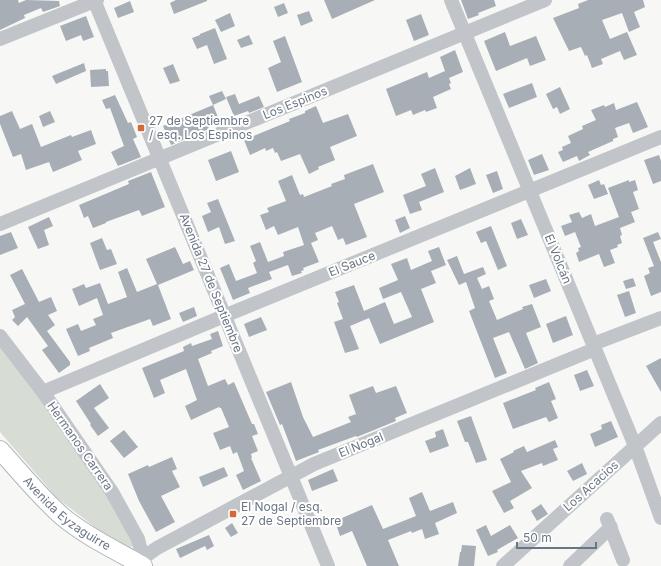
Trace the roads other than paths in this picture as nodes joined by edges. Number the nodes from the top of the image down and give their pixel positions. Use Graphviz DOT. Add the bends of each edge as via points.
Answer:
graph roads {
  1 [pos="95,0"];
  2 [pos="451,0"];
  3 [pos="545,0"];
  4 [pos="464,33"];
  5 [pos="0,39"];
  6 [pos="661,137"];
  7 [pos="159,159"];
  8 [pos="530,191"];
  9 [pos="0,224"];
  10 [pos="224,316"];
  11 [pos="661,318"];
  12 [pos="0,336"];
  13 [pos="594,347"];
  14 [pos="43,392"];
  15 [pos="661,423"];
  16 [pos="635,446"];
  17 [pos="0,450"];
  18 [pos="291,476"];
  19 [pos="661,518"];
  20 [pos="623,560"];
  21 [pos="142,565"];
  22 [pos="328,566"];
  23 [pos="502,566"];
  24 [pos="570,566"];
  1 -- 5 [label="street"];
  1 -- 7 [label="street, Avenida 27 de Septiembre"];
  2 -- 4 [label="street, El Volcán"];
  3 -- 4 [label="street, Los Espinos"];
  4 -- 7 [label="street, Los Espinos"];
  4 -- 8 [label="street, El Volcán"];
  6 -- 8 [label="street, El Sauce"];
  7 -- 9 [label="street, Los Espinos"];
  7 -- 10 [label="street, Avenida 27 de Septiembre"];
  8 -- 10 [label="street, El Sauce"];
  8 -- 13 [label="street, El Volcán"];
  10 -- 14 [label="street, El Sauce"];
  10 -- 18 [label="street, Avenida 27 de Septiembre"];
  11 -- 13 [label="street, El Nogal"];
  12 -- 14 [label="street, Hermanos Carrera"];
  13 -- 16 [label="street, El Volcán"];
  13 -- 18 [label="street, El Nogal" via="314,464"];
  14 -- 21 [label="street, Hermanos Carrera" via="112,492 136,533"];
  15 -- 16 [label="street, Los Acacios"];
  16 -- 19 [label="street, El Volcán"];
  16 -- 23 [label="street, Los Acacios"];
  17 -- 21 [label="main road, Avenida Eyzaguirre" via="63,517 88,535"];
  18 -- 21 [label="street, El Nogal" via="157,548 147,555"];
  18 -- 22 [label="street, Avenida 27 de Septiembre"];
  20 -- 24 [label="street" via="609,523"];
}
